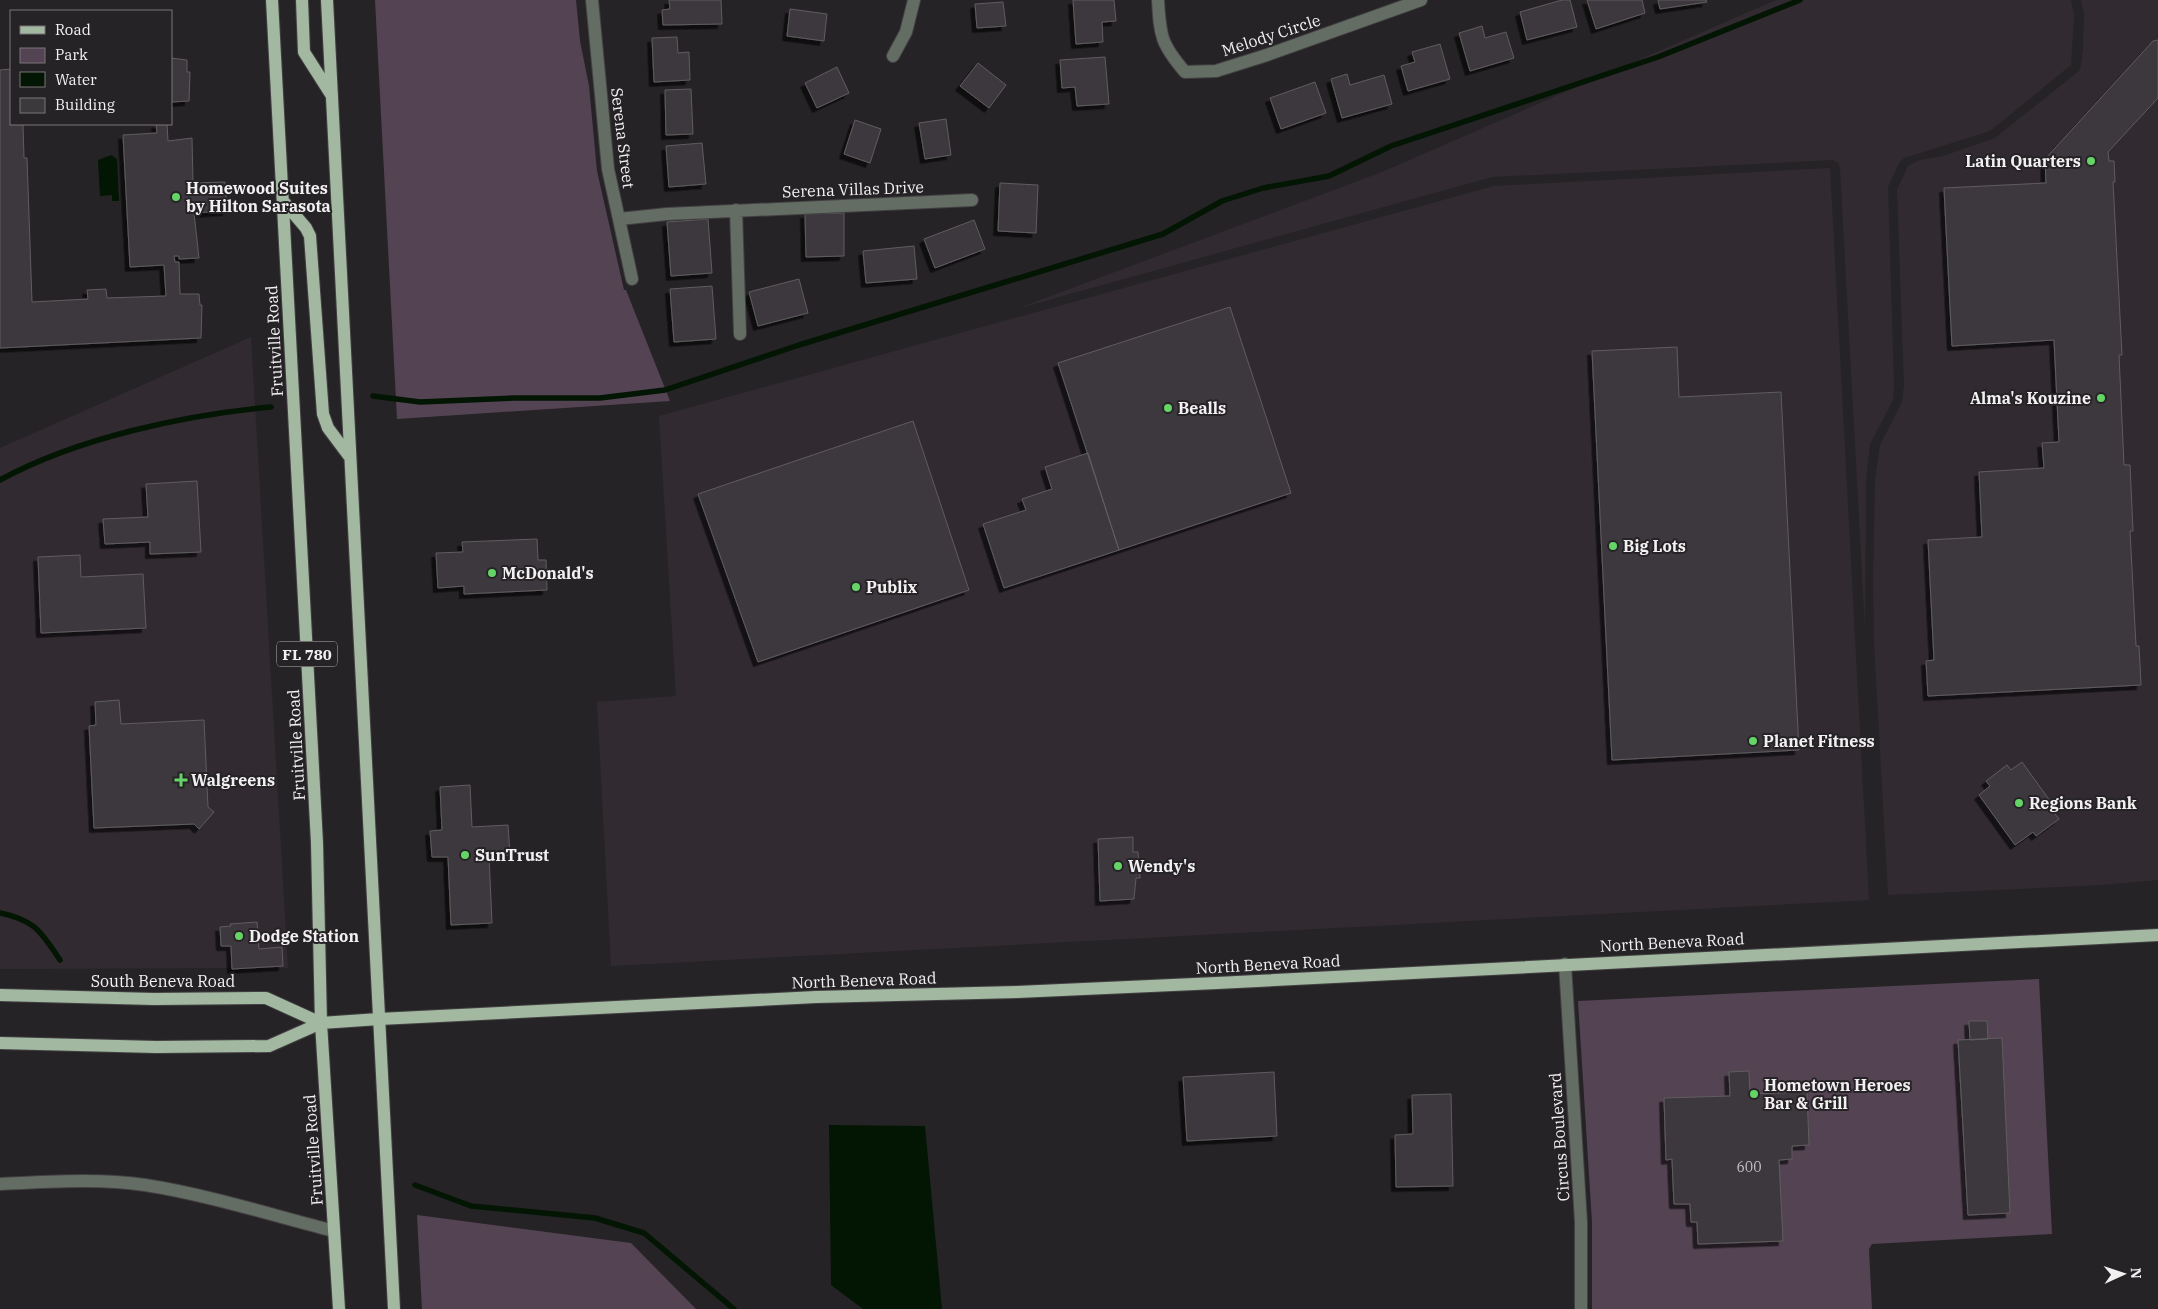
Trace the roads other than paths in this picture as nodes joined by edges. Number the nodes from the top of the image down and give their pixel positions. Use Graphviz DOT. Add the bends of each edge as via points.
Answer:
graph roads {
  1 [pos="272,0"];
  2 [pos="302,0"];
  3 [pos="327,0"];
  4 [pos="592,0"];
  5 [pos="914,0"];
  6 [pos="1158,0"];
  7 [pos="1422,0"];
  8 [pos="894,56"];
  9 [pos="334,98"];
  10 [pos="972,200"];
  11 [pos="283,202"];
  12 [pos="736,210"];
  13 [pos="619,219"];
  14 [pos="632,279"];
  15 [pos="740,334"];
  16 [pos="349,456"];
  17 [pos="2158,935"];
  18 [pos="1565,964"];
  19 [pos="0,995"];
  20 [pos="380,1019"];
  21 [pos="321,1023"];
  22 [pos="0,1044"];
  23 [pos="0,1184"];
  24 [pos="334,1230"];
  25 [pos="339,1309"];
  26 [pos="394,1309"];
  27 [pos="1580,1309"];
  1 -- 11 [label="main road, Fruitville Road / FL 780"];
  2 -- 9 [label="main road" via="304,52"];
  3 -- 9 [label="main road, FL 780"];
  4 -- 13 [label="street, Serena Street" via="608,169"];
  5 -- 8 [label="street" via="906,32"];
  6 -- 7 [label="street, Melody Circle" via="1160,34 1169,54 1185,72 1216,70 1250,60"];
  9 -- 16 [label="main road, FL 780"];
  10 -- 12 [label="street, Serena Villas Drive"];
  11 -- 16 [label="main road" via="310,236 323,414 328,428"];
  11 -- 21 [label="main road, Fruitville Road / FL 780" via="317,842"];
  12 -- 13 [label="street, Serena Villas Drive"];
  12 -- 15 [label="street"];
  13 -- 14 [label="street, Serena Street"];
  16 -- 20 [label="main road, FL 780"];
  17 -- 18 [label="main road, North Beneva Road"];
  18 -- 20 [label="main road, North Beneva Road" via="1157,986 816,997"];
  18 -- 27 [label="street, Circus Boulevard" via="1580,1222"];
  19 -- 21 [label="main road, South Beneva Road" via="266,998"];
  20 -- 21 [label="main road, South Beneva Road"];
  20 -- 26 [label="main road, FL 780"];
  21 -- 22 [label="main road, South Beneva Road" via="269,1046"];
  21 -- 24 [label="main road, Fruitville Road / FL 780"];
  23 -- 24 [label="street" via="61,1181 144,1185 214,1198"];
  24 -- 25 [label="main road, Fruitville Road / FL 780"];
}
